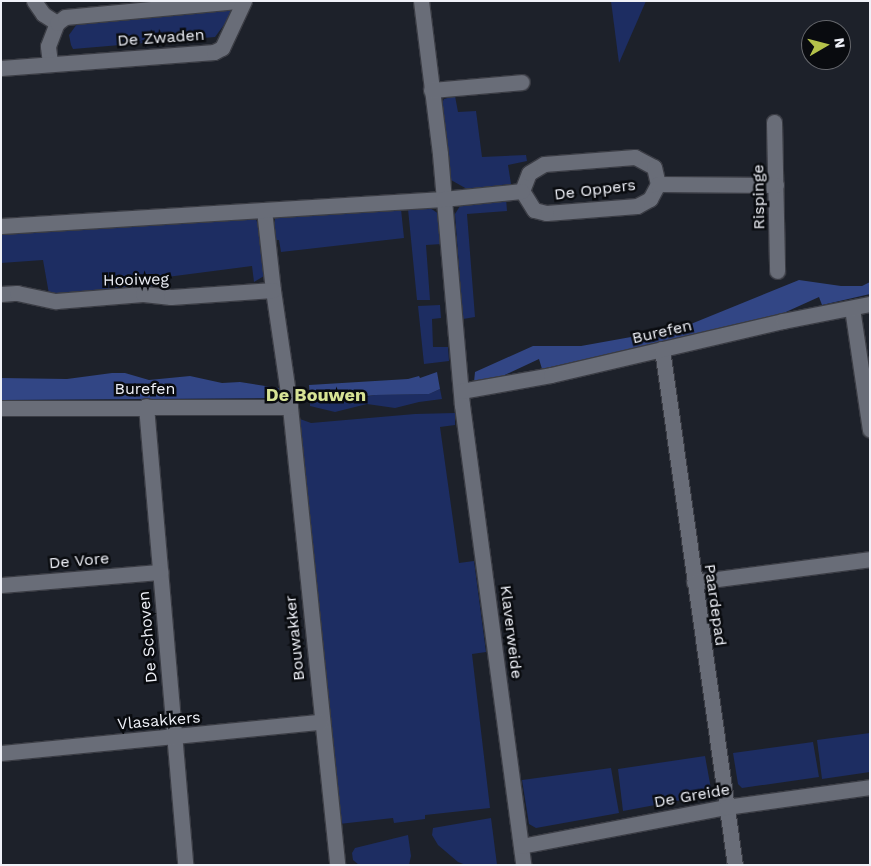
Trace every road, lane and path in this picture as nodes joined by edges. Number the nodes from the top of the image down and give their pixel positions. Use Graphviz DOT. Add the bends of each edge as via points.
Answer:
graph roads {
  1 [pos="34,1"];
  2 [pos="237,1"];
  3 [pos="244,1"];
  4 [pos="421,1"];
  5 [pos="57,23"];
  6 [pos="50,64"];
  7 [pos="1,68"];
  8 [pos="522,82"];
  9 [pos="431,90"];
  10 [pos="774,122"];
  11 [pos="658,184"];
  12 [pos="776,185"];
  13 [pos="522,191"];
  14 [pos="444,199"];
  15 [pos="264,210"];
  16 [pos="1,226"];
  17 [pos="777,271"];
  18 [pos="273,290"];
  19 [pos="1,294"];
  20 [pos="870,304"];
  21 [pos="852,308"];
  22 [pos="662,349"];
  23 [pos="462,398"];
  24 [pos="146,406"];
  25 [pos="1,408"];
  26 [pos="290,408"];
  27 [pos="870,430"];
  28 [pos="870,560"];
  29 [pos="160,572"];
  30 [pos="694,582"];
  31 [pos="1,585"];
  32 [pos="320,722"];
  33 [pos="174,737"];
  34 [pos="1,752"];
  35 [pos="870,787"];
  36 [pos="726,807"];
  37 [pos="521,846"];
  38 [pos="185,865"];
  39 [pos="337,865"];
  40 [pos="523,865"];
  41 [pos="734,865"];
  1 -- 5 [label="street" via="43,14"];
  2 -- 5 [label="street, De Zwaden" via="80,14 65,17"];
  3 -- 6 [label="street, De Zwaden" via="222,48 214,52"];
  4 -- 9 [label="street"];
  5 -- 6 [label="street" via="48,46"];
  6 -- 7 [label="street, De Zwaden"];
  8 -- 9 [label="street"];
  9 -- 14 [label="street"];
  10 -- 12 [label="street, Rispinge"];
  11 -- 12 [label="street"];
  11 -- 13 [label="street, De Oppers" via="650,199 637,206 546,213 534,210"];
  11 -- 13 [label="street, De Oppers" via="654,167 635,157 544,164 529,173"];
  12 -- 17 [label="street, Rispinge"];
  13 -- 14 [label="street"];
  14 -- 15 [label="street"];
  14 -- 23 [label="street"];
  15 -- 16 [label="street"];
  15 -- 18 [label="street"];
  18 -- 19 [label="street, Hooiweg" via="170,297 143,294 56,302 17,293"];
  18 -- 26 [label="street"];
  20 -- 21 [label="street, Burefen"];
  21 -- 22 [label="street, Burefen"];
  21 -- 27 [label="street"];
  22 -- 23 [label="street, Burefen"];
  22 -- 30 [label="street, Paardepad"];
  23 -- 37 [label="street, Klaverweide"];
  24 -- 25 [label="street, Burefen"];
  24 -- 26 [label="street, Burefen"];
  24 -- 29 [label="street, De Schoven"];
  26 -- 32 [label="street, Bouwakker"];
  28 -- 30 [label="street"];
  29 -- 31 [label="street, De Vore"];
  29 -- 33 [label="street, De Schoven"];
  30 -- 36 [label="street, Paardepad"];
  32 -- 33 [label="street, Vlasakkers"];
  32 -- 39 [label="street, Bouwakker"];
  33 -- 34 [label="street, Vlasakkers"];
  33 -- 38 [label="street, De Schoven"];
  35 -- 36 [label="street, De Greide"];
  36 -- 37 [label="street, De Greide"];
  36 -- 41 [label="street, Paardepad"];
  37 -- 40 [label="street, Klaverweide"];
}
